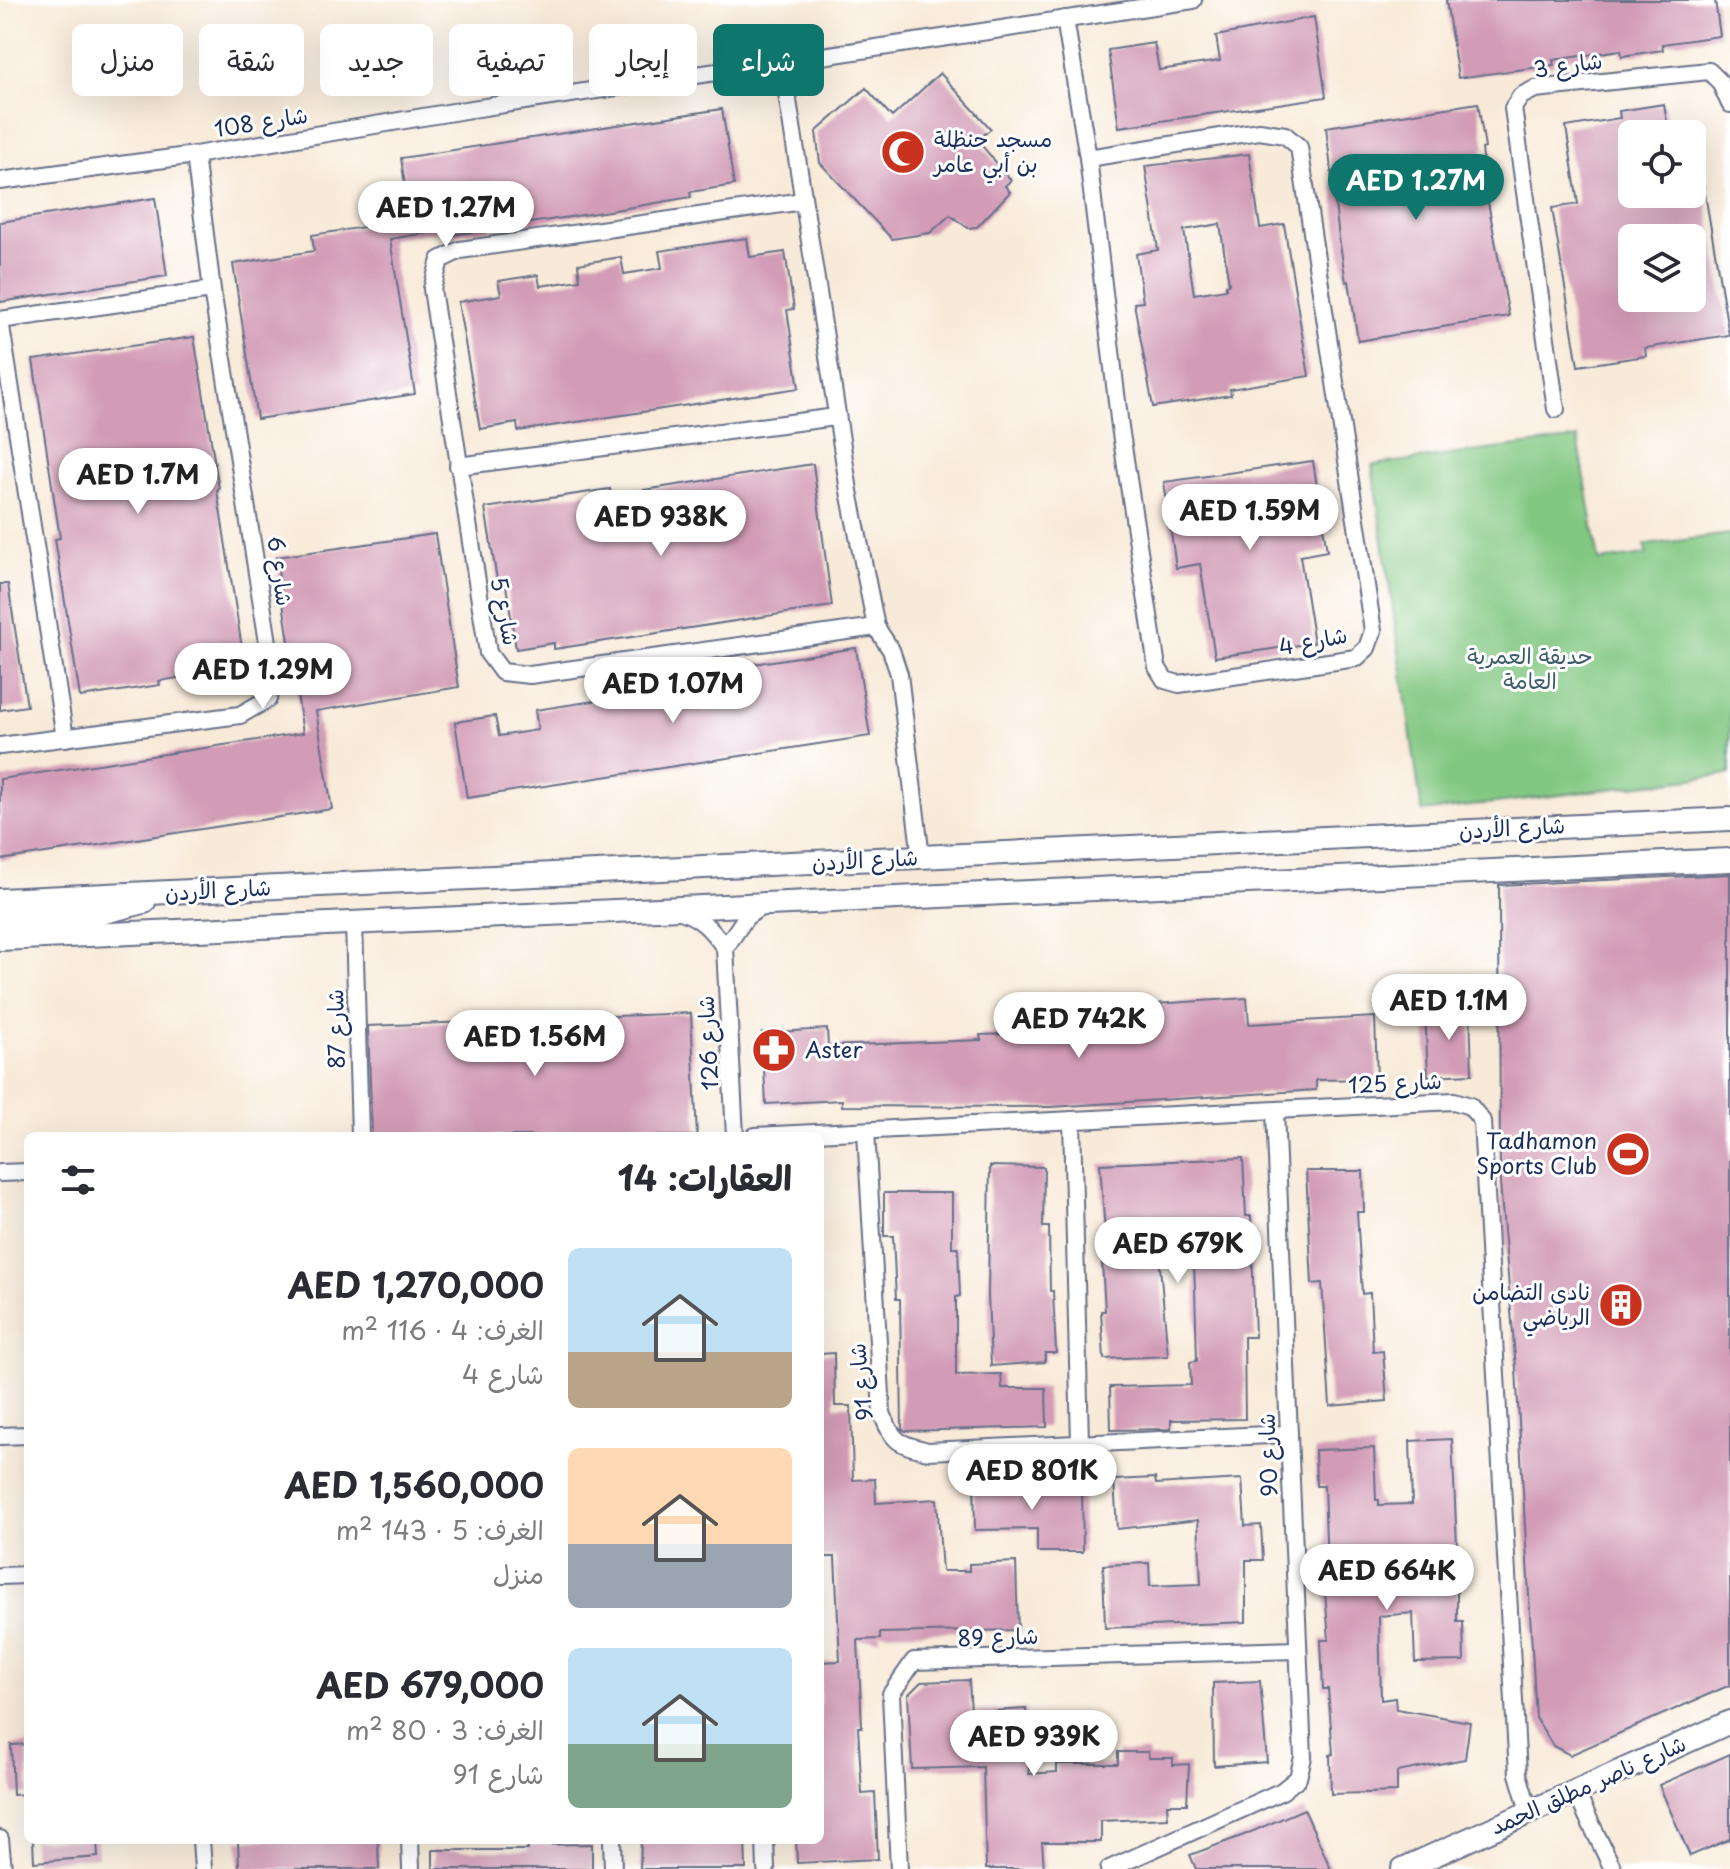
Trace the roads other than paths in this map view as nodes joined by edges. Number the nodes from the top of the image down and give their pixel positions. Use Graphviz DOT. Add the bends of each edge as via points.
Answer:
graph roads {
  1 [pos="1193,0"];
  2 [pos="1098,7"];
  3 [pos="1065,19"];
  4 [pos="824,56"];
  5 [pos="713,73"];
  6 [pos="787,96"];
  7 [pos="1730,104"];
  8 [pos="195,155"];
  9 [pos="1088,158"];
  10 [pos="0,181"];
  11 [pos="803,201"];
  12 [pos="212,290"];
  13 [pos="0,320"];
  14 [pos="1556,409"];
  15 [pos="836,417"];
  16 [pos="458,466"];
  17 [pos="876,627"];
  18 [pos="65,738"];
  19 [pos="0,746"];
  20 [pos="1730,819"];
  21 [pos="1325,836"];
  22 [pos="921,858"];
  23 [pos="1730,860"];
  24 [pos="1330,877"];
  25 [pos="163,893"];
  26 [pos="0,900"];
  27 [pos="766,903"];
  28 [pos="674,909"];
  29 [pos="0,920"];
  30 [pos="354,922"];
  31 [pos="0,939"];
  32 [pos="725,948"];
  33 [pos="1275,1112"];
  34 [pos="1072,1120"];
  35 [pos="866,1131"];
  36 [pos="360,1132"];
  37 [pos="735,1132"];
  38 [pos="824,1133"];
  39 [pos="24,1172"];
  40 [pos="0,1173"];
  41 [pos="1289,1434"];
  42 [pos="24,1435"];
  43 [pos="0,1436"];
  44 [pos="1080,1443"];
  45 [pos="24,1575"];
  46 [pos="0,1576"];
  47 [pos="1298,1650"];
  48 [pos="1730,1722"];
  49 [pos="1575,1791"];
  50 [pos="1529,1811"];
  51 [pos="0,1839"];
  52 [pos="201,1844"];
  53 [pos="410,1844"];
  54 [pos="612,1844"];
  55 [pos="765,1844"];
  56 [pos="3,1869"];
  57 [pos="203,1869"];
  58 [pos="411,1869"];
  59 [pos="613,1869"];
  60 [pos="766,1869"];
  61 [pos="899,1869"];
  62 [pos="1109,1869"];
  63 [pos="1403,1869"];
  64 [pos="1613,1869"];
  1 -- 2 [label="street, شارع 108"];
  2 -- 3 [label="street, شارع 108"];
  3 -- 4 [label="street, شارع 108"];
  3 -- 9 [label="street, شارع 4"];
  5 -- 8 [label="street, شارع 108"];
  6 -- 11 [label="street"];
  7 -- 14 [label="street, شارع 3" via="1709,71 1535,89 1513,108"];
  8 -- 10 [label="street, شارع 108"];
  8 -- 12 [label="street, شارع 6"];
  9 -- 9 [label="street, شارع 4" via="1120,427 1157,667 1165,680 1179,684 1356,658 1373,631 1299,147 1285,135 1259,131"];
  11 -- 15 [label="street"];
  11 -- 16 [label="street, شارع 5" via="460,250 440,260 432,289"];
  12 -- 13 [label="street"];
  12 -- 18 [label="street, شارع 6" via="273,674 268,699 240,715"];
  13 -- 18 [label="street"];
  15 -- 16 [label="street"];
  15 -- 17 [label="street"];
  16 -- 17 [label="street, شارع 5" via="488,653 502,672 530,675"];
  17 -- 22 [label="street" via="899,674"];
  18 -- 19 [label="street, شارع 6"];
  20 -- 21 [label="main road, شارع الأردن"];
  21 -- 22 [label="main road, شارع الأردن"];
  21 -- 24 [label="main road" via="1337,841 1344,858"];
  22 -- 25 [label="main road, شارع الأردن"];
  23 -- 24 [label="main road, شارع الأردن"];
  24 -- 27 [label="main road, شارع الأردن"];
  25 -- 26 [label="main road, شارع الأردن"];
  25 -- 29 [label="main road" via="110,912"];
  27 -- 28 [label="main road, شارع الأردن"];
  27 -- 32 [label="street" via="746,917"];
  28 -- 30 [label="main road, شارع الأردن"];
  28 -- 32 [label="street" via="696,916"];
  30 -- 31 [label="main road, شارع الأردن"];
  30 -- 36 [label="street, شارع 87"];
  32 -- 37 [label="street, شارع 126"];
  33 -- 34 [label="street, شارع 125"];
  33 -- 41 [label="street, شارع 90"];
  33 -- 50 [label="street, شارع 125" via="1454,1101 1470,1106 1482,1121 1518,1774"];
  34 -- 35 [label="street, شارع 125"];
  34 -- 44 [label="street"];
  35 -- 38 [label="street, شارع 125"];
  35 -- 44 [label="street, شارع 91" via="882,1413 888,1431 899,1444 928,1451"];
  39 -- 40 [label="street"];
  41 -- 44 [label="street, شارع 91"];
  41 -- 47 [label="street, شارع 90"];
  42 -- 43 [label="street"];
  45 -- 46 [label="street"];
  47 -- 61 [label="street, شارع 89" via="914,1661 891,1694"];
  47 -- 62 [label="street, شارع 90" via="1303,1757 1298,1778 1282,1791"];
  48 -- 49 [label="main road, شارع ناصر مطلق الحمد"];
  49 -- 50 [label="main road, شارع ناصر مطلق الحمد"];
  49 -- 64 [label="street"];
  50 -- 63 [label="main road, شارع ناصر مطلق الحمد"];
  51 -- 56 [label="street"];
  52 -- 57 [label="street"];
  53 -- 58 [label="street"];
  54 -- 59 [label="street"];
  55 -- 60 [label="street"];
}
